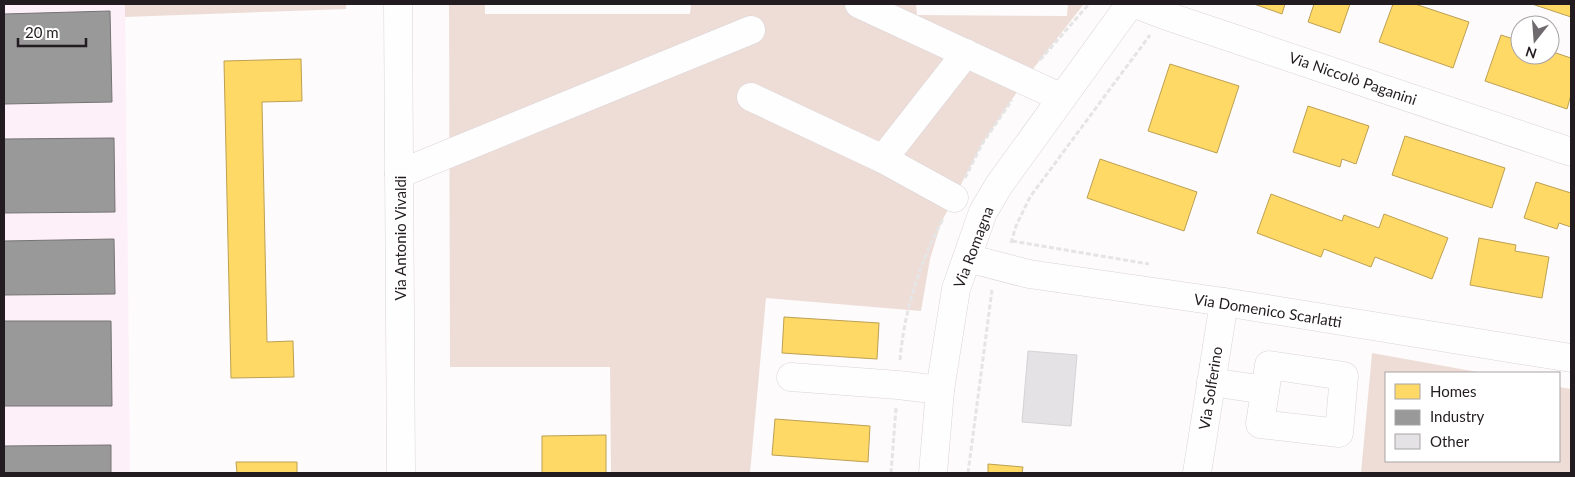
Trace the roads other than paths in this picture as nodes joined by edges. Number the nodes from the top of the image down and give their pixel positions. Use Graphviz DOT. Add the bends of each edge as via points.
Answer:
graph roads {
  1 [pos="398,4"];
  2 [pos="859,4"];
  3 [pos="1130,4"];
  4 [pos="1135,4"];
  5 [pos="751,30"];
  6 [pos="966,53"];
  7 [pos="751,97"];
  8 [pos="1062,98"];
  9 [pos="1571,152"];
  10 [pos="882,159"];
  11 [pos="399,174"];
  12 [pos="954,198"];
  13 [pos="967,258"];
  14 [pos="1224,302"];
  15 [pos="1571,358"];
  16 [pos="791,377"];
  17 [pos="1211,382"];
  18 [pos="940,390"];
  19 [pos="1265,390"];
  20 [pos="401,473"];
  21 [pos="933,473"];
  22 [pos="1197,473"];
  1 -- 11 [label="street, Via Antonio Vivaldi"];
  2 -- 6 [label="street"];
  3 -- 8 [label="street, Via Romagna"];
  4 -- 9 [label="street, Via Niccolò Paganini"];
  5 -- 11 [label="street"];
  6 -- 8 [label="street"];
  6 -- 10 [label="street"];
  7 -- 10 [label="street"];
  8 -- 13 [label="street, Via Romagna" via="998,186 983,212"];
  10 -- 12 [label="street"];
  11 -- 20 [label="street, Via Antonio Vivaldi"];
  13 -- 14 [label="street, Via Domenico Scarlatti" via="1029,274"];
  13 -- 18 [label="street, Via Romagna" via="956,289"];
  14 -- 15 [label="street, Via Domenico Scarlatti"];
  14 -- 17 [label="street, Via Solferino"];
  16 -- 18 [label="street"];
  17 -- 19 [label="street"];
  17 -- 22 [label="street, Via Solferino"];
  18 -- 21 [label="street, Via Romagna"];
}
